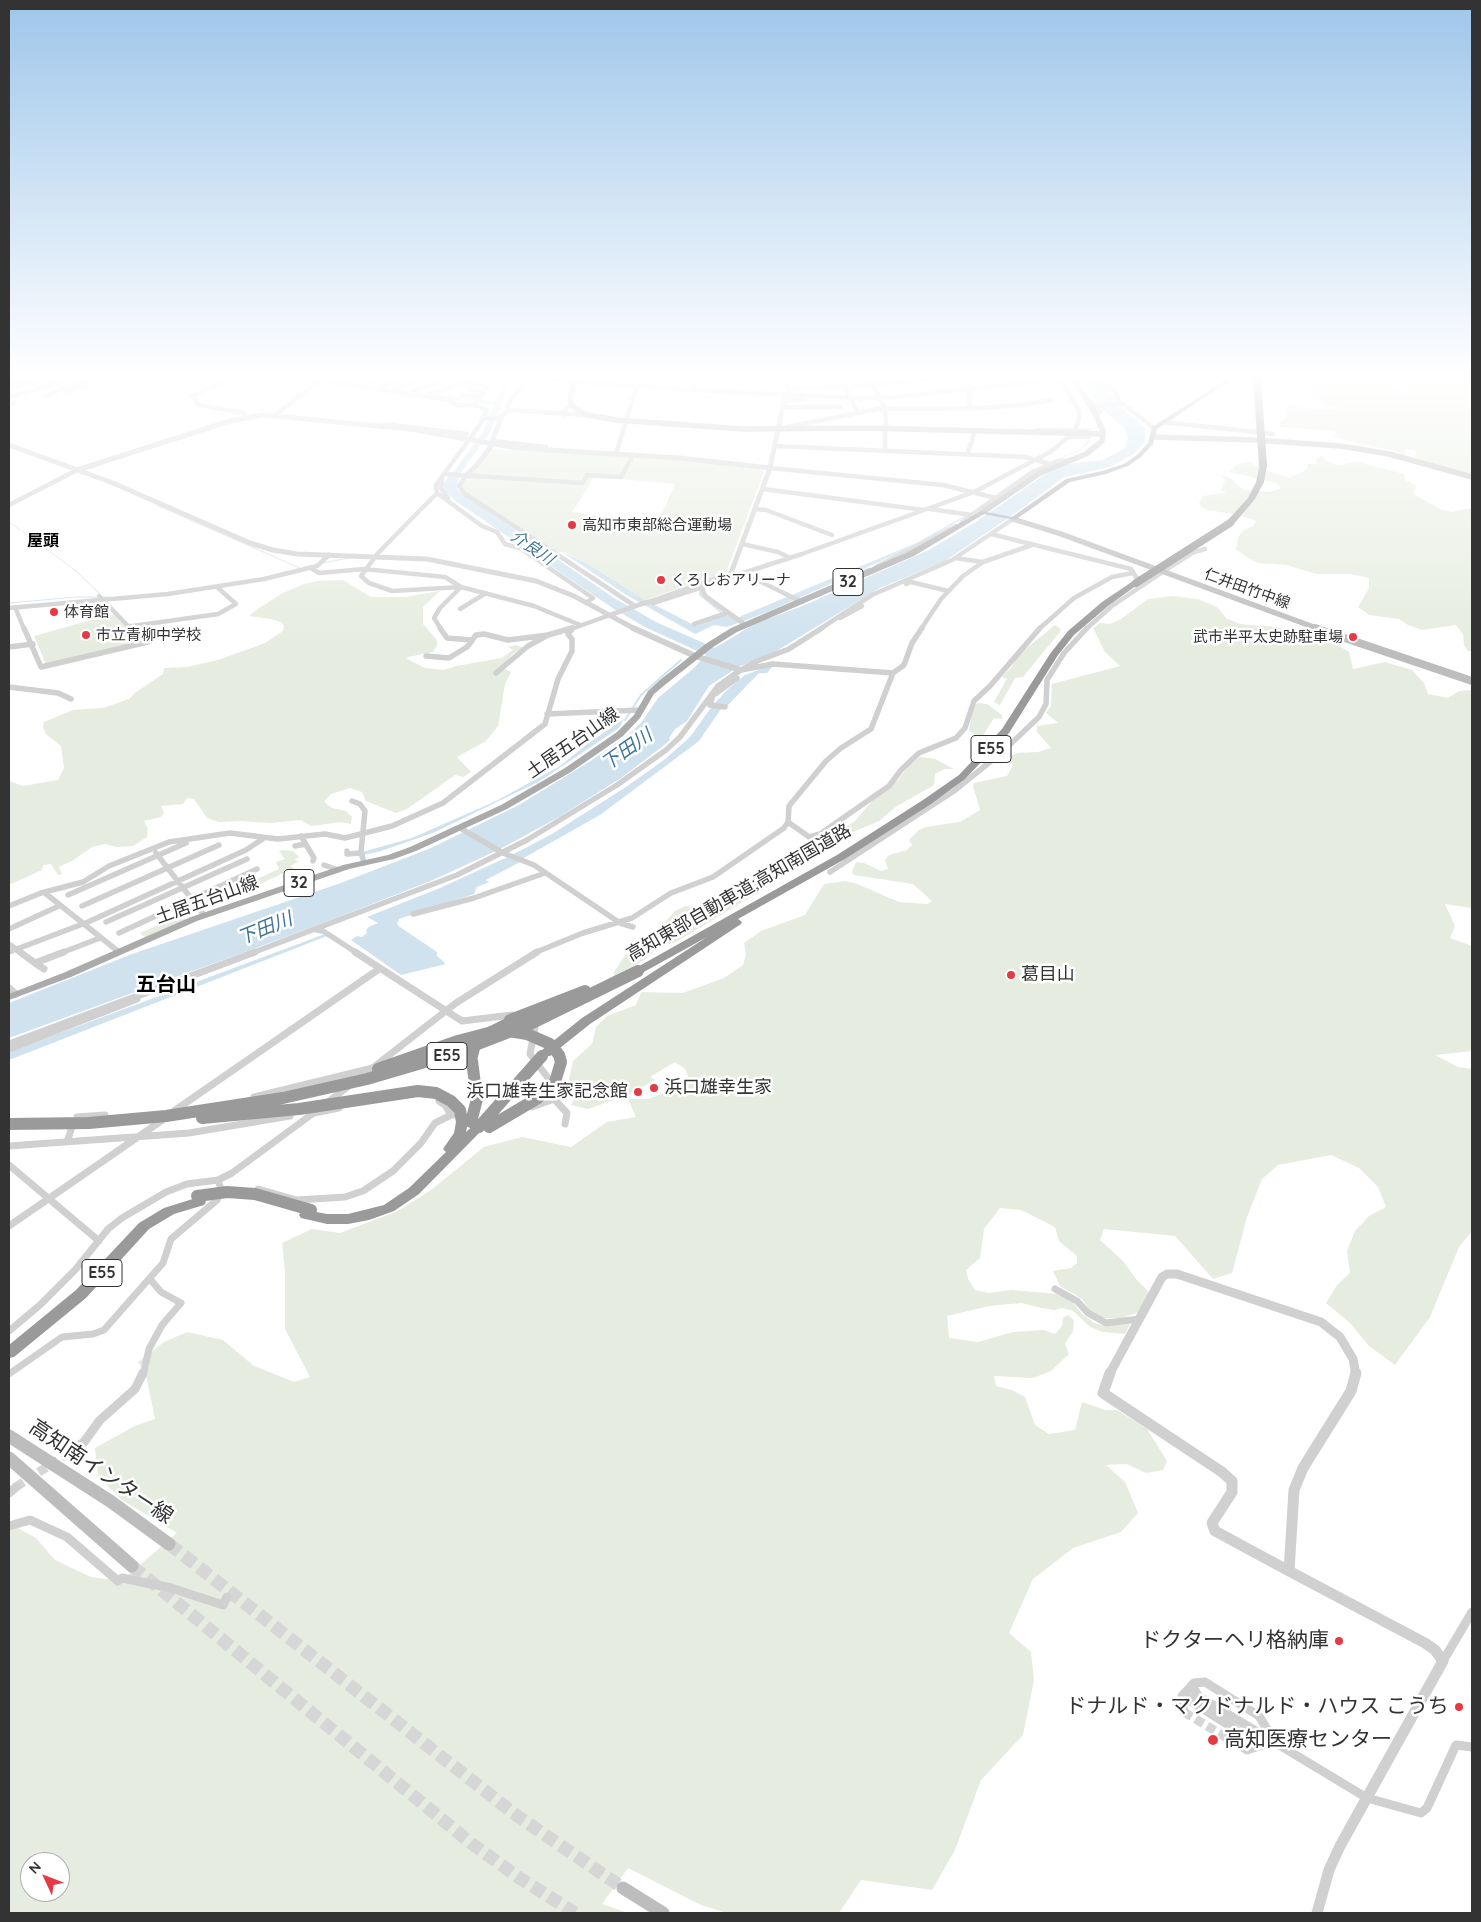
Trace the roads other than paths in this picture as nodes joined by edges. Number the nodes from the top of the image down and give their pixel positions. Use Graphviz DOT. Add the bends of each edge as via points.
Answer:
graph roads {
  1 [pos="770,468"];
  2 [pos="73,469"];
  3 [pos="81,469"];
  4 [pos="449,469"];
  5 [pos="473,469"];
  6 [pos="626,469"];
  7 [pos="777,469"];
  8 [pos="1019,469"];
  9 [pos="1039,469"];
  10 [pos="1050,469"];
  11 [pos="1115,469"];
  12 [pos="1262,469"];
  13 [pos="1442,469"];
  14 [pos="77,470"];
  15 [pos="446,474"];
  16 [pos="466,475"];
  17 [pos="1472,477"];
  18 [pos="442,479"];
  19 [pos="763,488"];
  20 [pos="974,492"];
  21 [pos="437,493"];
  22 [pos="994,497"];
  23 [pos="9,504"];
  24 [pos="758,509"];
  25 [pos="927,509"];
  26 [pos="984,512"];
  27 [pos="970,514"];
  28 [pos="1013,519"];
  29 [pos="960,526"];
  30 [pos="497,532"];
  31 [pos="991,534"];
  32 [pos="832,535"];
  33 [pos="742,544"];
  34 [pos="1032,545"];
  35 [pos="1206,549"];
  36 [pos="329,554"];
  37 [pos="376,556"];
  38 [pos="790,558"];
  39 [pos="955,558"];
  40 [pos="983,562"];
  41 [pos="311,568"];
  42 [pos="364,569"];
  43 [pos="1163,572"];
  44 [pos="1133,573"];
  45 [pos="734,574"];
  46 [pos="743,574"];
  47 [pos="1149,582"];
  48 [pos="702,586"];
  49 [pos="217,587"];
  50 [pos="461,587"];
  51 [pos="891,587"];
  52 [pos="948,591"];
  53 [pos="486,594"];
  54 [pos="102,598"];
  55 [pos="799,601"];
  56 [pos="587,602"];
  57 [pos="15,607"];
  58 [pos="634,607"];
  59 [pos="9,608"];
  60 [pos="460,609"];
  61 [pos="724,614"];
  62 [pos="610,615"];
  63 [pos="694,624"];
  64 [pos="742,624"];
  65 [pos="580,625"];
  66 [pos="133,626"];
  67 [pos="572,628"];
  68 [pos="548,636"];
  69 [pos="470,640"];
  70 [pos="33,644"];
  71 [pos="9,647"];
  72 [pos="790,649"];
  73 [pos="426,656"];
  74 [pos="698,656"];
  75 [pos="773,664"];
  76 [pos="740,671"];
  77 [pos="496,673"];
  78 [pos="893,673"];
  79 [pos="1472,681"];
  80 [pos="9,687"];
  81 [pos="712,694"];
  82 [pos="71,699"];
  83 [pos="725,707"];
  84 [pos="634,710"];
  85 [pos="547,714"];
  86 [pos="352,801"];
  87 [pos="788,822"];
  88 [pos="462,829"];
  89 [pos="362,834"];
  90 [pos="301,836"];
  91 [pos="264,838"];
  92 [pos="186,843"];
  93 [pos="305,844"];
  94 [pos="219,845"];
  95 [pos="295,846"];
  96 [pos="154,849"];
  97 [pos="347,851"];
  98 [pos="502,852"];
  99 [pos="361,853"];
  100 [pos="158,855"];
  101 [pos="247,858"];
  102 [pos="313,861"];
  103 [pos="364,863"];
  104 [pos="324,865"];
  105 [pos="168,868"];
  106 [pos="257,869"];
  107 [pos="338,870"];
  108 [pos="830,872"];
  109 [pos="545,873"];
  110 [pos="808,876"];
  111 [pos="179,881"];
  112 [pos="184,887"];
  113 [pos="45,893"];
  114 [pos="68,895"];
  115 [pos="193,899"];
  116 [pos="9,906"];
  117 [pos="59,906"];
  118 [pos="82,906"];
  119 [pos="414,914"];
  120 [pos="204,915"];
  121 [pos="106,922"];
  122 [pos="620,923"];
  123 [pos="82,924"];
  124 [pos="633,927"];
  125 [pos="9,929"];
  126 [pos="318,929"];
  127 [pos="119,933"];
  128 [pos="100,938"];
  129 [pos="9,944"];
  130 [pos="12,950"];
  131 [pos="119,952"];
  132 [pos="35,963"];
  133 [pos="44,969"];
  134 [pos="213,969"];
  135 [pos="379,969"];
  136 [pos="636,970"];
  137 [pos="183,983"];
  138 [pos="154,990"];
  139 [pos="192,990"];
  140 [pos="11,993"];
  141 [pos="550,999"];
  142 [pos="526,1010"];
  143 [pos="445,1011"];
  144 [pos="9,1044"];
  145 [pos="9,1049"];
  146 [pos="373,1068"];
  147 [pos="554,1099"];
  148 [pos="241,1102"];
  149 [pos="177,1109"];
  150 [pos="314,1113"];
  151 [pos="75,1118"];
  152 [pos="9,1119"];
  153 [pos="471,1123"];
  154 [pos="9,1124"];
  155 [pos="240,1124"];
  156 [pos="565,1124"];
  157 [pos="136,1138"];
  158 [pos="67,1142"];
  159 [pos="9,1146"];
  160 [pos="9,1165"];
  161 [pos="218,1180"];
  162 [pos="222,1189"];
  163 [pos="48,1199"];
  164 [pos="198,1199"];
  165 [pos="308,1213"];
  166 [pos="9,1226"];
  167 [pos="99,1241"];
  168 [pos="150,1280"];
  169 [pos="1055,1289"];
  170 [pos="1139,1319"];
  171 [pos="9,1331"];
  172 [pos="9,1347"];
  173 [pos="9,1353"];
  174 [pos="9,1374"];
  175 [pos="9,1436"];
  176 [pos="73,1450"];
  177 [pos="9,1458"];
  178 [pos="16,1487"];
  179 [pos="9,1493"];
  180 [pos="9,1526"];
  181 [pos="169,1544"];
  182 [pos="132,1566"];
  183 [pos="1289,1571"];
  184 [pos="227,1598"];
  185 [pos="1472,1612"];
  186 [pos="1443,1661"];
  187 [pos="1189,1689"];
  188 [pos="1184,1712"];
  189 [pos="1274,1740"];
  190 [pos="1472,1747"];
  191 [pos="1247,1750"];
  192 [pos="1367,1798"];
  193 [pos="622,1888"];
  194 [pos="664,1913"];
  195 [pos="1317,1913"];
  1 -- 19 [label="street"];
  2 -- 14 [label="street"];
  3 -- 14 [label="street"];
  4 -- 15 [label="street"];
  5 -- 16 [label="street"];
  6 -- 16 [label="street" via="621,477 587,475 583,483"];
  7 -- 20 [label="street" via="943,485"];
  8 -- 20 [label="street"];
  9 -- 22 [label="street"];
  10 -- 26 [label="main road"];
  11 -- 28 [label="main road" via="1068,480"];
  12 -- 110 [label="highway, 高知東部自動車道;高知南国道路 / E55, bridge" via="1251,499 1230,523 1136,583 1093,613 1072,633 1054,654 1006,731 973,767 927,802"];
  13 -- 17 [label="main road"];
  14 -- 23 [label="street"];
  14 -- 36 [label="street" via="262,547 285,552"];
  15 -- 16 [label="street"];
  15 -- 18 [label="street"];
  16 -- 58 [label="street" via="459,486 464,493"];
  18 -- 21 [label="street" via="436,485"];
  18 -- 30 [label="street" via="441,488 446,496"];
  19 -- 24 [label="street"];
  19 -- 25 [label="street"];
  20 -- 22 [label="street"];
  20 -- 25 [label="street"];
  21 -- 30 [label="street" via="482,526"];
  21 -- 37 [label="street"];
  22 -- 27 [label="street"];
  24 -- 32 [label="street"];
  24 -- 33 [label="street"];
  25 -- 27 [label="street"];
  25 -- 38 [label="street"];
  26 -- 28 [label="main road"];
  26 -- 29 [label="main road, 土居五台山線 / 32"];
  27 -- 29 [label="street"];
  28 -- 31 [label="street"];
  28 -- 43 [label="main road, 仁井田竹中線"];
  29 -- 55 [label="main road, 土居五台山線 / 32" via="926,547"];
  30 -- 56 [label="street" via="504,544 520,548 593,598"];
  31 -- 34 [label="street"];
  31 -- 39 [label="street"];
  33 -- 38 [label="street"];
  33 -- 45 [label="street"];
  34 -- 40 [label="street"];
  34 -- 44 [label="street" via="1131,569"];
  35 -- 43 [label="street" via="1194,552"];
  36 -- 37 [label="street"];
  36 -- 41 [label="street"];
  37 -- 42 [label="street"];
  37 -- 56 [label="street" via="427,559 516,576 548,585"];
  38 -- 46 [label="street"];
  39 -- 40 [label="street"];
  39 -- 51 [label="street"];
  40 -- 52 [label="street"];
  41 -- 42 [label="street" via="319,573"];
  41 -- 49 [label="street"];
  42 -- 50 [label="street" via="445,577"];
  42 -- 50 [label="street" via="360,576 369,583 392,591"];
  43 -- 47 [label="street"];
  43 -- 79 [label="main road, 仁井田竹中線"];
  44 -- 47 [label="street"];
  44 -- 87 [label="street" via="1112,576 1056,612 974,701 965,728 956,738 919,753 889,786 850,811 837,824 809,837"];
  45 -- 46 [label="street"];
  45 -- 48 [label="street"];
  46 -- 55 [label="street"];
  47 -- 108 [label="street" via="1098,617 1072,642 1047,680 1046,704 1032,725 954,791"];
  48 -- 58 [label="street, bridge"];
  48 -- 61 [label="street" via="705,596"];
  49 -- 54 [label="street"];
  49 -- 66 [label="street" via="236,604 218,614"];
  50 -- 53 [label="street"];
  50 -- 69 [label="street" via="434,618 447,638"];
  51 -- 52 [label="street" via="911,582"];
  51 -- 72 [label="street"];
  52 -- 78 [label="street" via="912,643 904,665"];
  53 -- 60 [label="street"];
  53 -- 65 [label="street" via="534,606"];
  54 -- 57 [label="street"];
  54 -- 66 [label="street" via="102,602 128,626"];
  55 -- 64 [label="main road, 土居五台山線 / 32"];
  56 -- 62 [label="street"];
  57 -- 59 [label="street"];
  57 -- 70 [label="street"];
  58 -- 62 [label="street"];
  61 -- 63 [label="street"];
  61 -- 64 [label="street"];
  62 -- 65 [label="street"];
  62 -- 74 [label="street"];
  64 -- 74 [label="main road, 土居五台山線 / 32"];
  65 -- 67 [label="street"];
  66 -- 70 [label="street" via="148,642 41,667"];
  67 -- 68 [label="street"];
  67 -- 85 [label="street" via="568,634 572,639 572,652 551,697"];
  68 -- 69 [label="street" via="508,640 484,634"];
  68 -- 77 [label="street" via="521,651"];
  69 -- 73 [label="street" via="467,647 449,658"];
  70 -- 71 [label="street"];
  72 -- 75 [label="street" via="773,660"];
  72 -- 76 [label="street"];
  74 -- 76 [label="street"];
  74 -- 84 [label="main road, 土居五台山線 / 32"];
  75 -- 76 [label="street"];
  75 -- 78 [label="street"];
  76 -- 81 [label="street"];
  78 -- 87 [label="street" via="871,729 826,761 789,806"];
  80 -- 82 [label="street" via="58,693"];
  81 -- 83 [label="street" via="710,705"];
  81 -- 98 [label="street" via="680,737 636,773 555,824"];
  84 -- 85 [label="street"];
  84 -- 88 [label="main road, 土居五台山線 / 32" via="620,734 576,764"];
  85 -- 89 [label="street" via="545,724 532,737 443,802 392,826"];
  86 -- 89 [label="street" via="360,804 364,811"];
  87 -- 122 [label="street" via="778,833 713,877 671,894"];
  88 -- 98 [label="street"];
  88 -- 103 [label="main road, 土居五台山線 / 32" via="391,857"];
  89 -- 90 [label="street" via="345,838 326,834"];
  89 -- 99 [label="street"];
  90 -- 91 [label="street"];
  90 -- 93 [label="street"];
  91 -- 96 [label="street" via="223,834 169,842"];
  91 -- 111 [label="street" via="246,850"];
  92 -- 100 [label="street"];
  93 -- 95 [label="street"];
  93 -- 102 [label="street"];
  94 -- 105 [label="street"];
  96 -- 100 [label="street"];
  96 -- 113 [label="street" via="107,866 83,882"];
  97 -- 99 [label="street" via="348,854"];
  98 -- 109 [label="street"];
  98 -- 126 [label="street" via="432,885"];
  99 -- 103 [label="street"];
  100 -- 105 [label="street"];
  100 -- 114 [label="street"];
  101 -- 112 [label="street"];
  103 -- 107 [label="main road, 土居五台山線 / 32"];
  104 -- 107 [label="street"];
  105 -- 111 [label="street"];
  105 -- 118 [label="street"];
  106 -- 115 [label="street"];
  107 -- 120 [label="main road, 土居五台山線 / 32"];
  109 -- 119 [label="street" via="474,898"];
  109 -- 122 [label="street"];
  110 -- 136 [label="highway, 高知東部自動車道;高知南国道路 / E55"];
  110 -- 153 [label="highway, bridge" via="586,1021 542,1056"];
  111 -- 112 [label="street"];
  111 -- 123 [label="street"];
  112 -- 115 [label="street"];
  112 -- 121 [label="street"];
  113 -- 116 [label="street"];
  113 -- 117 [label="street"];
  115 -- 120 [label="street"];
  115 -- 127 [label="street"];
  117 -- 123 [label="street"];
  117 -- 125 [label="street"];
  120 -- 131 [label="main road, 土居五台山線 / 32"];
  122 -- 124 [label="street"];
  122 -- 143 [label="street" via="534,953"];
  123 -- 128 [label="street"];
  123 -- 130 [label="street"];
  126 -- 134 [label="street" via="290,944"];
  126 -- 135 [label="street"];
  128 -- 131 [label="street"];
  128 -- 132 [label="street"];
  129 -- 130 [label="street"];
  130 -- 132 [label="street"];
  131 -- 140 [label="main road, 土居五台山線 / 32" via="66,975"];
  132 -- 133 [label="street"];
  134 -- 137 [label="street"];
  134 -- 138 [label="street"];
  135 -- 143 [label="street"];
  135 -- 149 [label="street"];
  136 -- 148 [label="highway, 高知東部自動車道;高知南国道路 / E55, bridge" via="561,1011 452,1054 367,1079"];
  136 -- 153 [label="highway, bridge" via="510,1020 479,1042 472,1061 477,1100"];
  137 -- 138 [label="street"];
  137 -- 139 [label="street"];
  138 -- 144 [label="street"];
  138 -- 145 [label="street"];
  141 -- 142 [label="street"];
  142 -- 143 [label="street" via="506,1017 462,1021"];
  142 -- 147 [label="street" via="534,1028 530,1054 548,1078"];
  143 -- 146 [label="street"];
  146 -- 148 [label="street"];
  146 -- 150 [label="street"];
  147 -- 153 [label="street" via="502,1122 480,1115"];
  147 -- 156 [label="street" via="567,1113"];
  148 -- 149 [label="street"];
  148 -- 153 [label="highway, bridge" via="361,1074 482,1034 519,1032 550,1044 561,1062 555,1082 538,1098"];
  148 -- 154 [label="highway, 高知東部自動車道;高知南国道路 / E55, bridge" via="126,1120"];
  148 -- 155 [label="street"];
  149 -- 151 [label="street"];
  149 -- 157 [label="street"];
  150 -- 153 [label="street" via="410,1095 440,1101"];
  150 -- 155 [label="street"];
  150 -- 161 [label="street"];
  151 -- 152 [label="street"];
  151 -- 158 [label="street"];
  153 -- 154 [label="highway, bridge" via="451,1100 436,1093 418,1091 244,1115 89,1125"];
  153 -- 162 [label="street" via="435,1123 421,1143 386,1177 345,1197 297,1200 252,1188"];
  153 -- 165 [label="highway" via="446,1152 402,1193 378,1207 340,1214"];
  153 -- 165 [label="highway" via="442,1165 406,1198 359,1218 338,1220"];
  155 -- 157 [label="street"];
  157 -- 158 [label="street"];
  157 -- 163 [label="street"];
  158 -- 159 [label="street"];
  160 -- 163 [label="street"];
  161 -- 162 [label="street"];
  161 -- 167 [label="street" via="187,1184 153,1198 115,1224"];
  162 -- 168 [label="street" via="212,1206 171,1239 163,1263"];
  163 -- 166 [label="street"];
  163 -- 167 [label="street"];
  164 -- 165 [label="highway, E55" via="248,1199"];
  164 -- 172 [label="highway, E55" via="166,1207 139,1222 61,1304"];
  164 -- 173 [label="highway, E55" via="144,1226 82,1294"];
  167 -- 171 [label="street" via="75,1270"];
  168 -- 174 [label="street" via="104,1330 62,1337"];
  168 -- 176 [label="street" via="161,1292 181,1303 162,1325 134,1389"];
  169 -- 170 [label="street" via="1077,1301 1098,1320 1116,1324"];
  170 -- 183 [label="street" via="1105,1382 1103,1392 1228,1477 1233,1487 1212,1527"];
  170 -- 183 [label="street" via="1162,1277 1172,1273 1321,1322 1340,1338 1350,1352 1356,1374 1351,1392 1303,1468 1294,1490"];
  175 -- 181 [label="main road, 高知南インター線" via="110,1501"];
  177 -- 182 [label="main road"];
  178 -- 179 [label="street"];
  180 -- 184 [label="street" via="30,1520 67,1537 118,1581 122,1578 171,1588 223,1604"];
  183 -- 186 [label="street" via="1424,1643"];
  185 -- 186 [label="street"];
  186 -- 192 [label="street"];
  187 -- 188 [label="street" via="1181,1702"];
  187 -- 189 [label="street" via="1192,1702 1246,1736"];
  187 -- 189 [label="street" via="1194,1683 1214,1686 1260,1716"];
  189 -- 191 [label="street"];
  189 -- 192 [label="street"];
  190 -- 192 [label="street" via="1456,1745 1422,1814"];
  192 -- 195 [label="street" via="1329,1870"];
  193 -- 194 [label="main road"];
}
